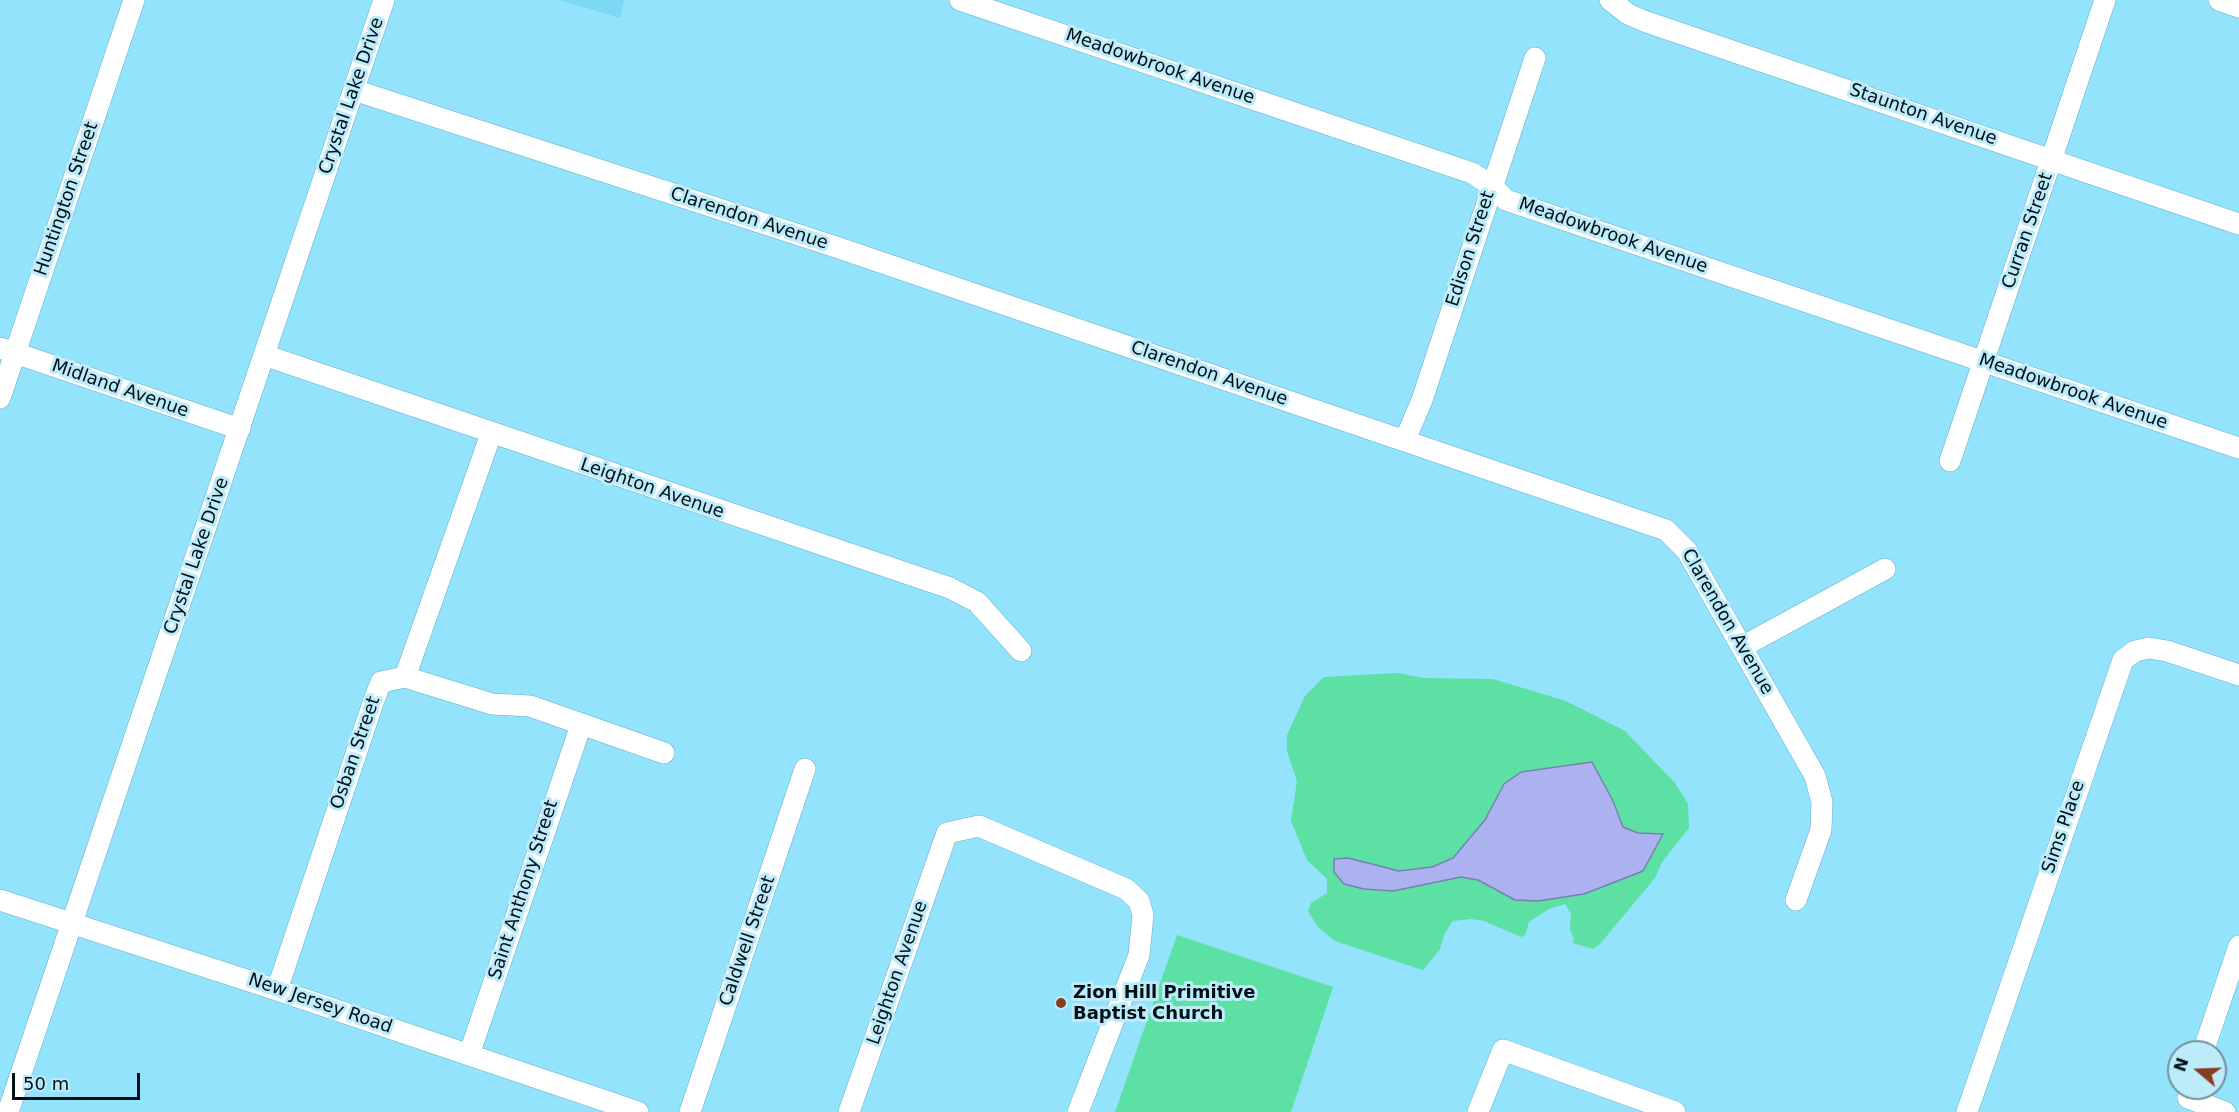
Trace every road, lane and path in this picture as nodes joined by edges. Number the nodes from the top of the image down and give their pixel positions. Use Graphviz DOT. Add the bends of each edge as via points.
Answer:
graph roads {
  1 [pos="134,0"];
  2 [pos="384,0"];
  3 [pos="960,0"];
  4 [pos="1610,0"];
  5 [pos="2105,0"];
  6 [pos="2218,0"];
  7 [pos="2239,7"];
  8 [pos="1535,58"];
  9 [pos="354,90"];
  10 [pos="2052,159"];
  11 [pos="1491,185"];
  12 [pos="2239,224"];
  13 [pos="8,351"];
  14 [pos="264,355"];
  15 [pos="1983,362"];
  16 [pos="0,398"];
  17 [pos="240,429"];
  18 [pos="491,434"];
  19 [pos="1406,440"];
  20 [pos="2239,448"];
  21 [pos="1950,461"];
  22 [pos="1885,569"];
  23 [pos="1742,647"];
  24 [pos="1022,651"];
  25 [pos="2239,675"];
  26 [pos="405,676"];
  27 [pos="581,725"];
  28 [pos="664,753"];
  29 [pos="805,769"];
  30 [pos="0,900"];
  31 [pos="1796,900"];
  32 [pos="71,924"];
  33 [pos="2239,946"];
  34 [pos="277,990"];
  35 [pos="2231,998"];
  36 [pos="2209,1040"];
  37 [pos="469,1055"];
  38 [pos="2190,1100"];
  39 [pos="8,1112"];
  40 [pos="638,1112"];
  41 [pos="690,1112"];
  42 [pos="849,1112"];
  43 [pos="1078,1112"];
  44 [pos="1478,1112"];
  45 [pos="1675,1112"];
  46 [pos="1967,1112"];
  47 [pos="2225,1112"];
  1 -- 13 [label="street, Huntington Street"];
  2 -- 9 [label="street, Crystal Lake Drive"];
  3 -- 11 [label="street, Meadowbrook Avenue" via="1472,173"];
  4 -- 10 [label="street, Staunton Avenue" via="1644,21"];
  5 -- 10 [label="street, Curran Street"];
  6 -- 7 [label="street"];
  8 -- 11 [label="street, Edison Street"];
  9 -- 14 [label="street, Crystal Lake Drive"];
  9 -- 19 [label="street, Clarendon Avenue" via="828,244"];
  10 -- 12 [label="street, Staunton Avenue"];
  10 -- 15 [label="street, Curran Street"];
  11 -- 15 [label="street, Meadowbrook Avenue" via="1506,200"];
  11 -- 19 [label="street, Edison Street"];
  13 -- 16 [label="street, Huntington Street"];
  13 -- 17 [label="street, Midland Avenue"];
  14 -- 17 [label="street, Crystal Lake Drive"];
  14 -- 18 [label="street, Leighton Avenue"];
  15 -- 20 [label="street, Meadowbrook Avenue"];
  15 -- 21 [label="street, Curran Street"];
  17 -- 32 [label="street, Crystal Lake Drive"];
  18 -- 24 [label="street, Leighton Avenue" via="950,588 977,602"];
  18 -- 26 [label="street"];
  19 -- 23 [label="street, Clarendon Avenue" via="1666,530 1687,551"];
  22 -- 23 [label="street"];
  23 -- 31 [label="street, Clarendon Avenue" via="1815,776 1822,802 1821,830"];
  25 -- 46 [label="street, Sims Place" via="2149,648 2135,651 2123,660"];
  26 -- 27 [label="street" via="492,704 530,706"];
  26 -- 34 [label="street, Osban Street" via="381,682"];
  27 -- 28 [label="street"];
  27 -- 37 [label="street, Saint Anthony Street"];
  29 -- 41 [label="street, Caldwell Street"];
  30 -- 32 [label="street, New Jersey Road"];
  32 -- 34 [label="street, New Jersey Road"];
  32 -- 39 [label="street, Crystal Lake Drive"];
  33 -- 35 [label="street"];
  34 -- 37 [label="street, New Jersey Road"];
  35 -- 36 [label="street"];
  37 -- 40 [label="street, New Jersey Road"];
  38 -- 47 [label="street"];
  42 -- 43 [label="street, Leighton Avenue" via="947,833 979,826 1126,889 1138,901 1143,915 1139,955"];
  44 -- 45 [label="street" via="1503,1050"];
}
